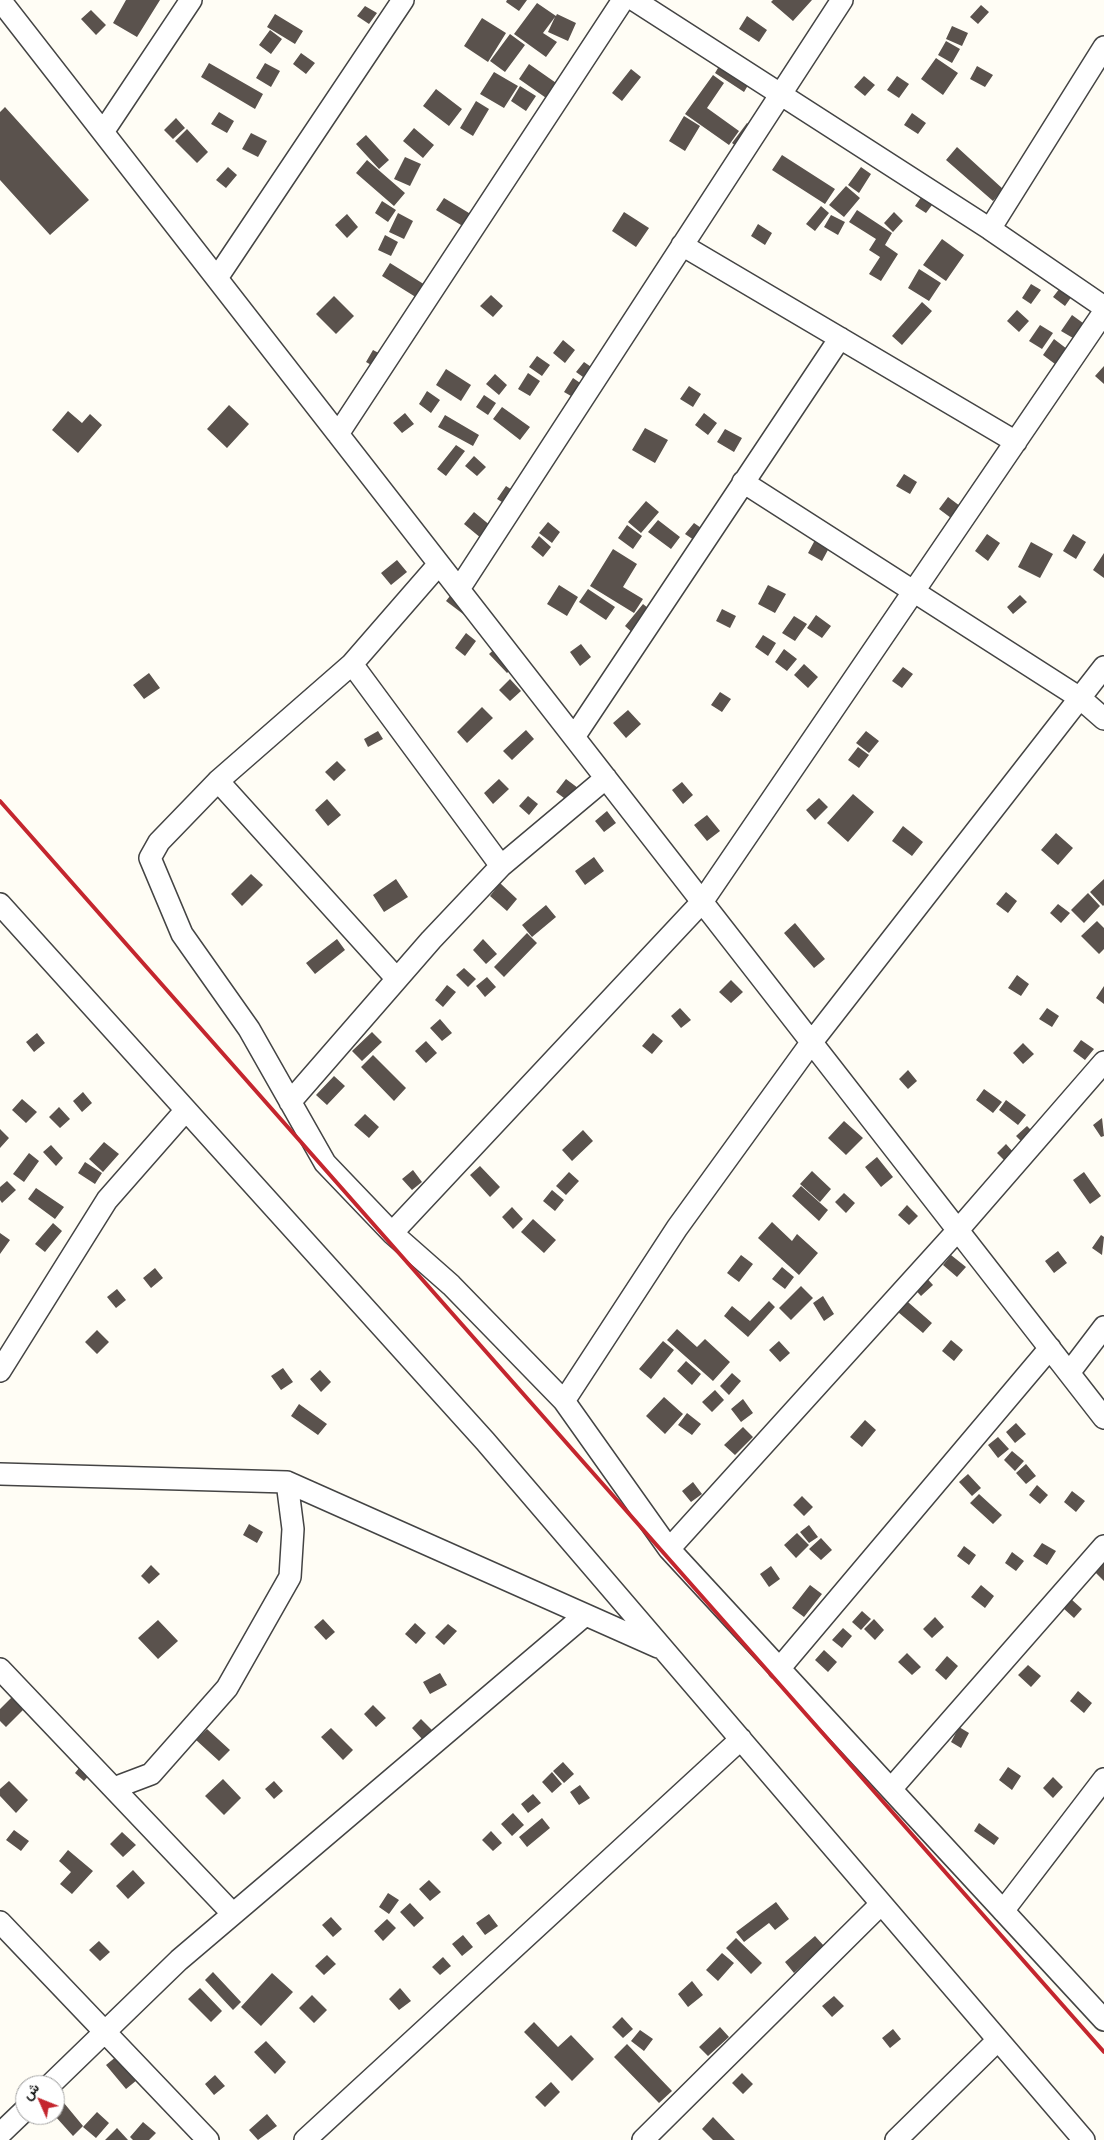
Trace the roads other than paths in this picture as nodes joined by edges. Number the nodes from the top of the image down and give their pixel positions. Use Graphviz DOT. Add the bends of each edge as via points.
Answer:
graph roads {
  1 [pos="0,0"];
  2 [pos="191,0"];
  3 [pos="403,0"];
  4 [pos="624,0"];
  5 [pos="634,0"];
  6 [pos="842,0"];
  7 [pos="1104,47"];
  8 [pos="781,94"];
  9 [pos="103,132"];
  10 [pos="990,229"];
  11 [pos="682,245"];
  12 [pos="217,278"];
  13 [pos="1104,307"];
  14 [pos="1104,312"];
  15 [pos="840,338"];
  16 [pos="338,434"];
  17 [pos="1016,442"];
  18 [pos="743,482"];
  19 [pos="439,564"];
  20 [pos="459,589"];
  21 [pos="914,591"];
  22 [pos="352,664"];
  23 [pos="1104,667"];
  24 [pos="1080,698"];
  25 [pos="1104,720"];
  26 [pos="574,737"];
  27 [pos="606,778"];
  28 [pos="218,781"];
  29 [pos="501,866"];
  30 [pos="702,902"];
  31 [pos="0,904"];
  32 [pos="397,979"];
  33 [pos="811,1044"];
  34 [pos="1104,1062"];
  35 [pos="290,1102"];
  36 [pos="186,1110"];
  37 [pos="958,1230"];
  38 [pos="392,1233"];
  39 [pos="1104,1327"];
  40 [pos="1050,1348"];
  41 [pos="0,1371"];
  42 [pos="1069,1373"];
  43 [pos="564,1401"];
  44 [pos="1104,1418"];
  45 [pos="0,1474"];
  46 [pos="287,1482"];
  47 [pos="1104,1546"];
  48 [pos="669,1550"];
  49 [pos="585,1614"];
  50 [pos="663,1649"];
  51 [pos="0,1669"];
  52 [pos="779,1669"];
  53 [pos="740,1739"];
  54 [pos="1104,1779"];
  55 [pos="114,1788"];
  56 [pos="890,1789"];
  57 [pos="882,1904"];
  58 [pos="1003,1911"];
  59 [pos="234,1914"];
  60 [pos="0,1922"];
  61 [pos="1104,2020"];
  62 [pos="105,2032"];
  63 [pos="998,2040"];
  64 [pos="60,2075"];
  65 [pos="15,2120"];
  66 [pos="0,2134"];
  67 [pos="208,2140"];
  68 [pos="304,2140"];
  69 [pos="643,2140"];
  70 [pos="896,2140"];
  71 [pos="1084,2140"];
  1 -- 9 [label="street"];
  2 -- 9 [label="street"];
  3 -- 12 [label="street"];
  4 -- 16 [label="street"];
  5 -- 8 [label="street"];
  6 -- 8 [label="street"];
  7 -- 10 [label="street"];
  8 -- 10 [label="street"];
  8 -- 11 [label="street"];
  9 -- 12 [label="street"];
  10 -- 13 [label="street"];
  11 -- 15 [label="street"];
  11 -- 20 [label="street"];
  12 -- 16 [label="street"];
  14 -- 17 [label="street"];
  15 -- 17 [label="street"];
  15 -- 18 [label="street"];
  16 -- 19 [label="street"];
  17 -- 21 [label="street"];
  18 -- 21 [label="street"];
  18 -- 26 [label="street"];
  19 -- 20 [label="street"];
  19 -- 22 [label="street"];
  20 -- 26 [label="street"];
  21 -- 24 [label="street"];
  21 -- 30 [label="street"];
  22 -- 28 [label="street"];
  22 -- 29 [label="street"];
  23 -- 24 [label="street"];
  24 -- 25 [label="street"];
  24 -- 33 [label="street"];
  26 -- 27 [label="street"];
  27 -- 29 [label="street"];
  27 -- 30 [label="street"];
  28 -- 32 [label="street"];
  28 -- 35 [label="street" via="159,842 150,858 182,934 249,1029"];
  29 -- 32 [label="street"];
  30 -- 33 [label="street"];
  30 -- 38 [label="street"];
  31 -- 36 [label="street"];
  32 -- 35 [label="street"];
  33 -- 37 [label="street"];
  33 -- 43 [label="street" via="677,1228"];
  34 -- 37 [label="street"];
  35 -- 38 [label="street" via="325,1163"];
  36 -- 41 [label="street" via="107,1200"];
  36 -- 50 [label="street" via="485,1441"];
  37 -- 40 [label="street"];
  37 -- 48 [label="street"];
  38 -- 43 [label="street" via="451,1285"];
  39 -- 42 [label="street"];
  40 -- 42 [label="street"];
  40 -- 52 [label="street"];
  42 -- 44 [label="street"];
  43 -- 48 [label="street"];
  45 -- 46 [label="street"];
  46 -- 49 [label="street"];
  46 -- 55 [label="street" via="293,1529 290,1577 227,1688 151,1774"];
  47 -- 56 [label="street"];
  48 -- 52 [label="street"];
  49 -- 50 [label="street"];
  49 -- 59 [label="street"];
  50 -- 53 [label="street"];
  51 -- 55 [label="street"];
  52 -- 56 [label="street"];
  53 -- 57 [label="street"];
  53 -- 68 [label="street"];
  54 -- 58 [label="street"];
  55 -- 59 [label="street"];
  56 -- 58 [label="street"];
  57 -- 63 [label="street"];
  57 -- 69 [label="street"];
  58 -- 61 [label="street"];
  59 -- 62 [label="street" via="179,1960"];
  60 -- 62 [label="street"];
  62 -- 64 [label="street"];
  62 -- 67 [label="street"];
  63 -- 70 [label="street"];
  63 -- 71 [label="street"];
  65 -- 66 [label="street"];
}
